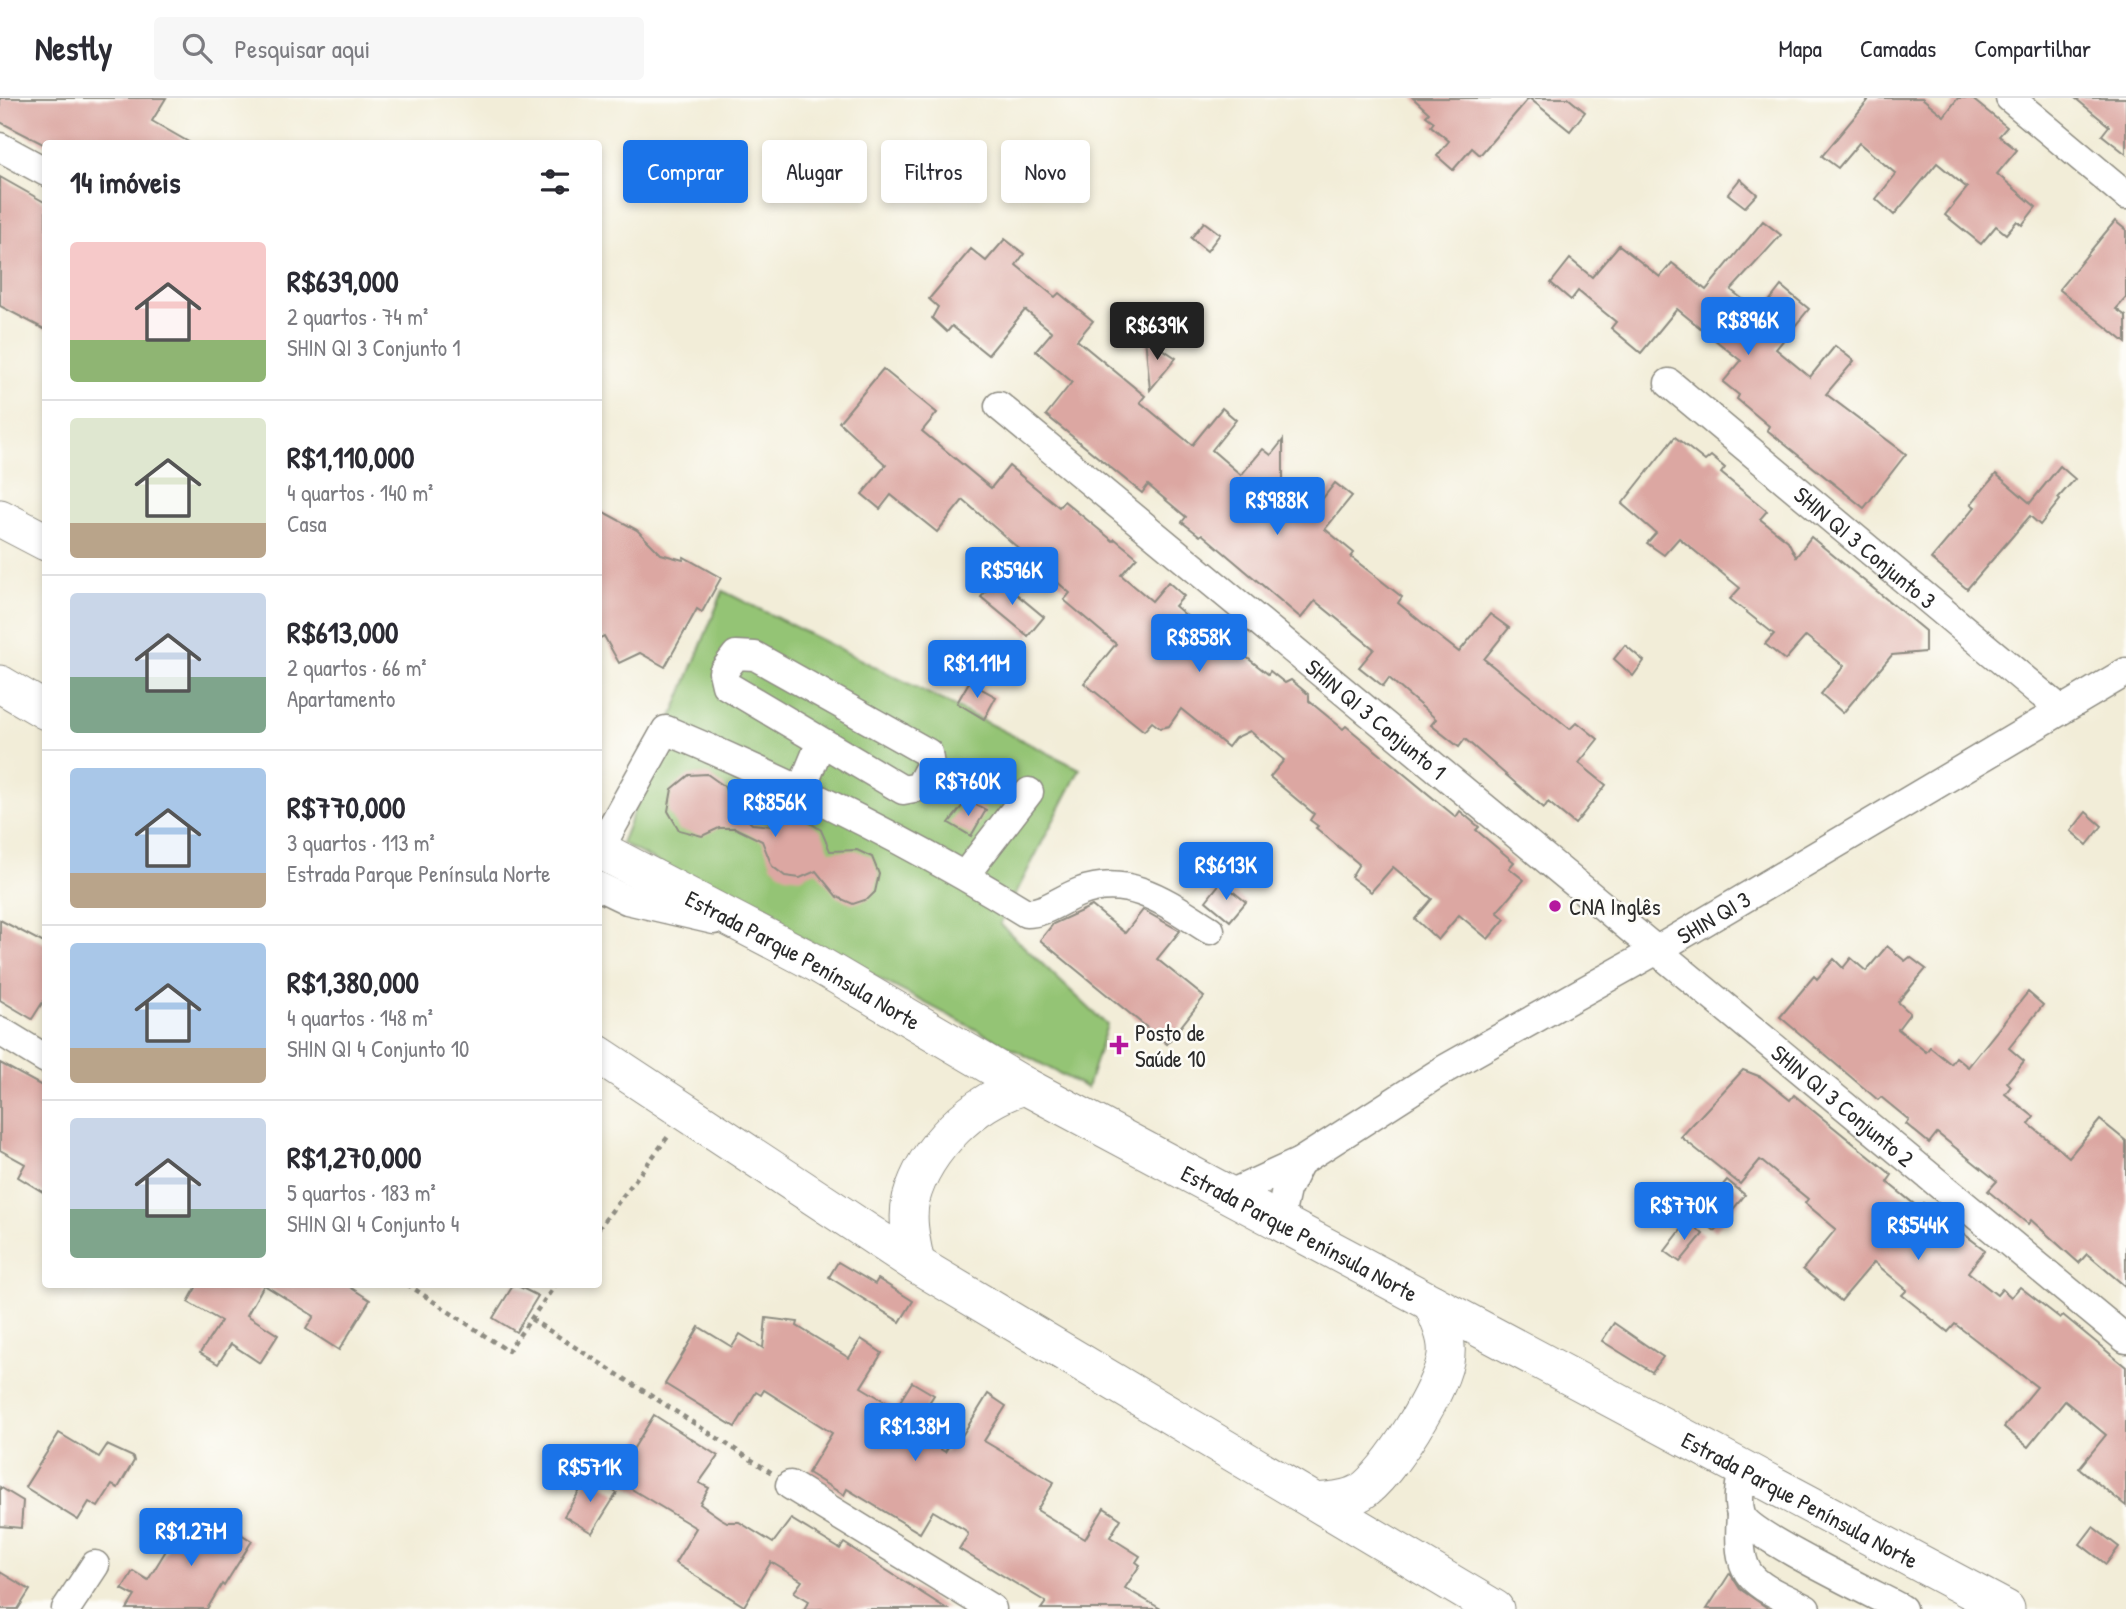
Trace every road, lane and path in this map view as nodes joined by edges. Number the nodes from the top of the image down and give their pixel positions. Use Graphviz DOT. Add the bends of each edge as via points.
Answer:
graph roads {
  1 [pos="2010,98"];
  2 [pos="0,147"];
  3 [pos="42,170"];
  4 [pos="2126,195"];
  5 [pos="1670,383"];
  6 [pos="999,405"];
  7 [pos="0,518"];
  8 [pos="42,540"];
  9 [pos="2126,672"];
  10 [pos="2061,710"];
  11 [pos="821,742"];
  12 [pos="801,790"];
  13 [pos="1029,792"];
  14 [pos="602,844"];
  15 [pos="602,851"];
  16 [pos="965,875"];
  17 [pos="602,888"];
  18 [pos="748,928"];
  19 [pos="1210,930"];
  20 [pos="1657,950"];
  21 [pos="0,1031"];
  22 [pos="42,1057"];
  23 [pos="606,1057"];
  24 [pos="1025,1086"];
  25 [pos="685,1114"];
  26 [pos="1300,1162"];
  27 [pos="1228,1195"];
  28 [pos="1279,1222"];
  29 [pos="602,1223"];
  30 [pos="916,1264"];
  31 [pos="413,1288"];
  32 [pos="553,1288"];
  33 [pos="1432,1303"];
  34 [pos="531,1319"];
  35 [pos="2126,1339"];
  36 [pos="1743,1466"];
  37 [pos="790,1485"];
  38 [pos="1318,1502"];
  39 [pos="1741,1515"];
  40 [pos="95,1565"];
  41 [pos="1775,1602"];
  42 [pos="66,1609"];
  43 [pos="992,1609"];
  44 [pos="1495,1609"];
  45 [pos="1805,1609"];
  46 [pos="1902,1609"];
  47 [pos="2006,1609"];
  1 -- 4 [label="street"];
  2 -- 3 [label="street"];
  5 -- 10 [label="street, SHIN QI 3 Conjunto 3"];
  6 -- 20 [label="street, SHIN QI 3 Conjunto 1"];
  7 -- 8 [label="main road"];
  9 -- 10 [label="street, SHIN QI 3"];
  10 -- 20 [label="street, SHIN QI 3"];
  11 -- 11 [label="street" via="903,790 919,788 930,766 928,753 755,656 736,655 723,672 726,685"];
  11 -- 12 [label="street"];
  12 -- 14 [label="street" via="666,730"];
  12 -- 16 [label="street"];
  13 -- 16 [label="street"];
  15 -- 18 [label="main road, Estrada Parque Península Norte"];
  16 -- 19 [label="street" via="1026,914 1039,914 1082,891 1114,886 1147,891"];
  17 -- 18 [label="street" via="627,900"];
  18 -- 24 [label="main road, Estrada Parque Península Norte"];
  20 -- 26 [label="street, SHIN QI 3" via="1445,1069"];
  20 -- 35 [label="street, SHIN QI 3 Conjunto 2"];
  21 -- 22 [label="street"];
  23 -- 25 [label="main road"];
  24 -- 27 [label="main road, Estrada Parque Península Norte"];
  24 -- 30 [label="main road" via="993,1096 972,1111 930,1162 911,1200"];
  25 -- 29 [label="path"];
  25 -- 30 [label="main road"];
  26 -- 27 [label="street, SHIN QI 3"];
  26 -- 28 [label="street" via="1286,1190"];
  27 -- 28 [label="main road, Estrada Parque Península Norte"];
  28 -- 33 [label="main road, Estrada Parque Península Norte"];
  30 -- 38 [label="main road"];
  31 -- 34 [label="path" via="508,1351"];
  32 -- 34 [label="path"];
  33 -- 36 [label="main road, Estrada Parque Península Norte"];
  33 -- 38 [label="main road" via="1447,1353 1420,1416 1370,1485 1347,1499"];
  34 -- 37 [label="path"];
  36 -- 39 [label="street"];
  36 -- 47 [label="main road, Estrada Parque Península Norte"];
  37 -- 43 [label="street"];
  38 -- 44 [label="main road"];
  39 -- 41 [label="street" via="1739,1543 1745,1568"];
  39 -- 46 [label="street" via="1790,1550"];
  40 -- 42 [label="street"];
  41 -- 45 [label="street"];
}
